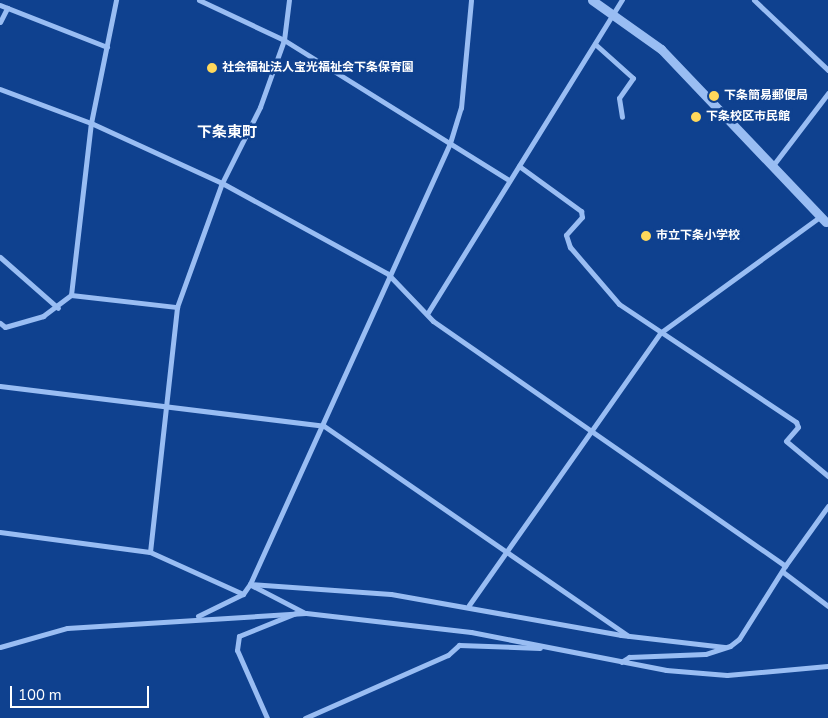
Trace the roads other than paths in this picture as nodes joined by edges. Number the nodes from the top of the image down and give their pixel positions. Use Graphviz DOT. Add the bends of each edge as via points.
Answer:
graph roads {
  1 [pos="116,0"];
  2 [pos="198,0"];
  3 [pos="289,0"];
  4 [pos="471,0"];
  5 [pos="592,0"];
  6 [pos="622,0"];
  7 [pos="754,0"];
  8 [pos="0,5"];
  9 [pos="7,8"];
  10 [pos="614,14"];
  11 [pos="0,22"];
  12 [pos="284,40"];
  13 [pos="596,44"];
  14 [pos="107,47"];
  15 [pos="828,70"];
  16 [pos="0,89"];
  17 [pos="828,93"];
  18 [pos="622,117"];
  19 [pos="91,123"];
  20 [pos="450,143"];
  21 [pos="774,164"];
  22 [pos="519,166"];
  23 [pos="509,180"];
  24 [pos="222,183"];
  25 [pos="826,221"];
  26 [pos="0,258"];
  27 [pos="388,274"];
  28 [pos="71,294"];
  29 [pos="177,307"];
  30 [pos="58,308"];
  31 [pos="427,314"];
  32 [pos="0,324"];
  33 [pos="660,333"];
  34 [pos="0,386"];
  35 [pos="166,405"];
  36 [pos="319,424"];
  37 [pos="590,431"];
  38 [pos="828,476"];
  39 [pos="828,508"];
  40 [pos="0,532"];
  41 [pos="506,549"];
  42 [pos="150,552"];
  43 [pos="785,566"];
  44 [pos="783,572"];
  45 [pos="250,584"];
  46 [pos="243,594"];
  47 [pos="469,605"];
  48 [pos="828,606"];
  49 [pos="296,613"];
  50 [pos="306,613"];
  51 [pos="195,618"];
  52 [pos="628,636"];
  53 [pos="0,647"];
  54 [pos="546,647"];
  55 [pos="727,647"];
  56 [pos="621,662"];
  57 [pos="828,666"];
  58 [pos="268,718"];
  59 [pos="305,718"];
  1 -- 14 [label="street"];
  2 -- 12 [label="street"];
  3 -- 12 [label="street"];
  4 -- 20 [label="street" via="461,108"];
  5 -- 10 [label="street"];
  6 -- 10 [label="street"];
  7 -- 15 [label="street"];
  8 -- 9 [label="street"];
  9 -- 11 [label="street"];
  9 -- 14 [label="street"];
  10 -- 13 [label="street"];
  10 -- 21 [label="street" via="661,49"];
  12 -- 20 [label="street"];
  12 -- 24 [label="street" via="260,107"];
  13 -- 18 [label="street" via="633,78 619,98"];
  13 -- 22 [label="street"];
  14 -- 19 [label="street"];
  16 -- 19 [label="street"];
  17 -- 21 [label="street"];
  19 -- 24 [label="street"];
  19 -- 28 [label="street"];
  20 -- 23 [label="street"];
  20 -- 27 [label="street"];
  21 -- 25 [label="street"];
  22 -- 23 [label="street"];
  22 -- 33 [label="street" via="581,211 582,218 566,236 570,248 619,304"];
  23 -- 31 [label="street"];
  24 -- 27 [label="street"];
  24 -- 29 [label="street"];
  25 -- 33 [label="street"];
  26 -- 30 [label="street"];
  27 -- 31 [label="street"];
  27 -- 36 [label="street"];
  28 -- 29 [label="street"];
  28 -- 30 [label="street"];
  29 -- 35 [label="street"];
  30 -- 32 [label="street" via="5,327"];
  31 -- 37 [label="street"];
  33 -- 37 [label="street"];
  33 -- 38 [label="street" via="796,422 798,427 786,441"];
  34 -- 35 [label="street"];
  35 -- 36 [label="street"];
  35 -- 42 [label="street"];
  36 -- 41 [label="street"];
  36 -- 45 [label="street"];
  37 -- 41 [label="street"];
  37 -- 43 [label="street"];
  39 -- 43 [label="street"];
  40 -- 42 [label="street"];
  41 -- 47 [label="street"];
  41 -- 52 [label="street"];
  42 -- 46 [label="street"];
  43 -- 44 [label="street"];
  44 -- 48 [label="street"];
  44 -- 55 [label="street" via="739,639"];
  45 -- 46 [label="street"];
  45 -- 47 [label="street" via="391,594"];
  45 -- 50 [label="street"];
  46 -- 51 [label="street"];
  47 -- 52 [label="street"];
  49 -- 50 [label="street"];
  49 -- 51 [label="street"];
  49 -- 58 [label="street" via="291,618 246,631 238,642"];
  50 -- 54 [label="street" via="471,632"];
  51 -- 53 [label="street" via="67,628"];
  52 -- 55 [label="street"];
  54 -- 56 [label="street"];
  54 -- 59 [label="street" via="459,644 448,655"];
  55 -- 56 [label="street"];
  56 -- 57 [label="street" via="726,674"];
}
